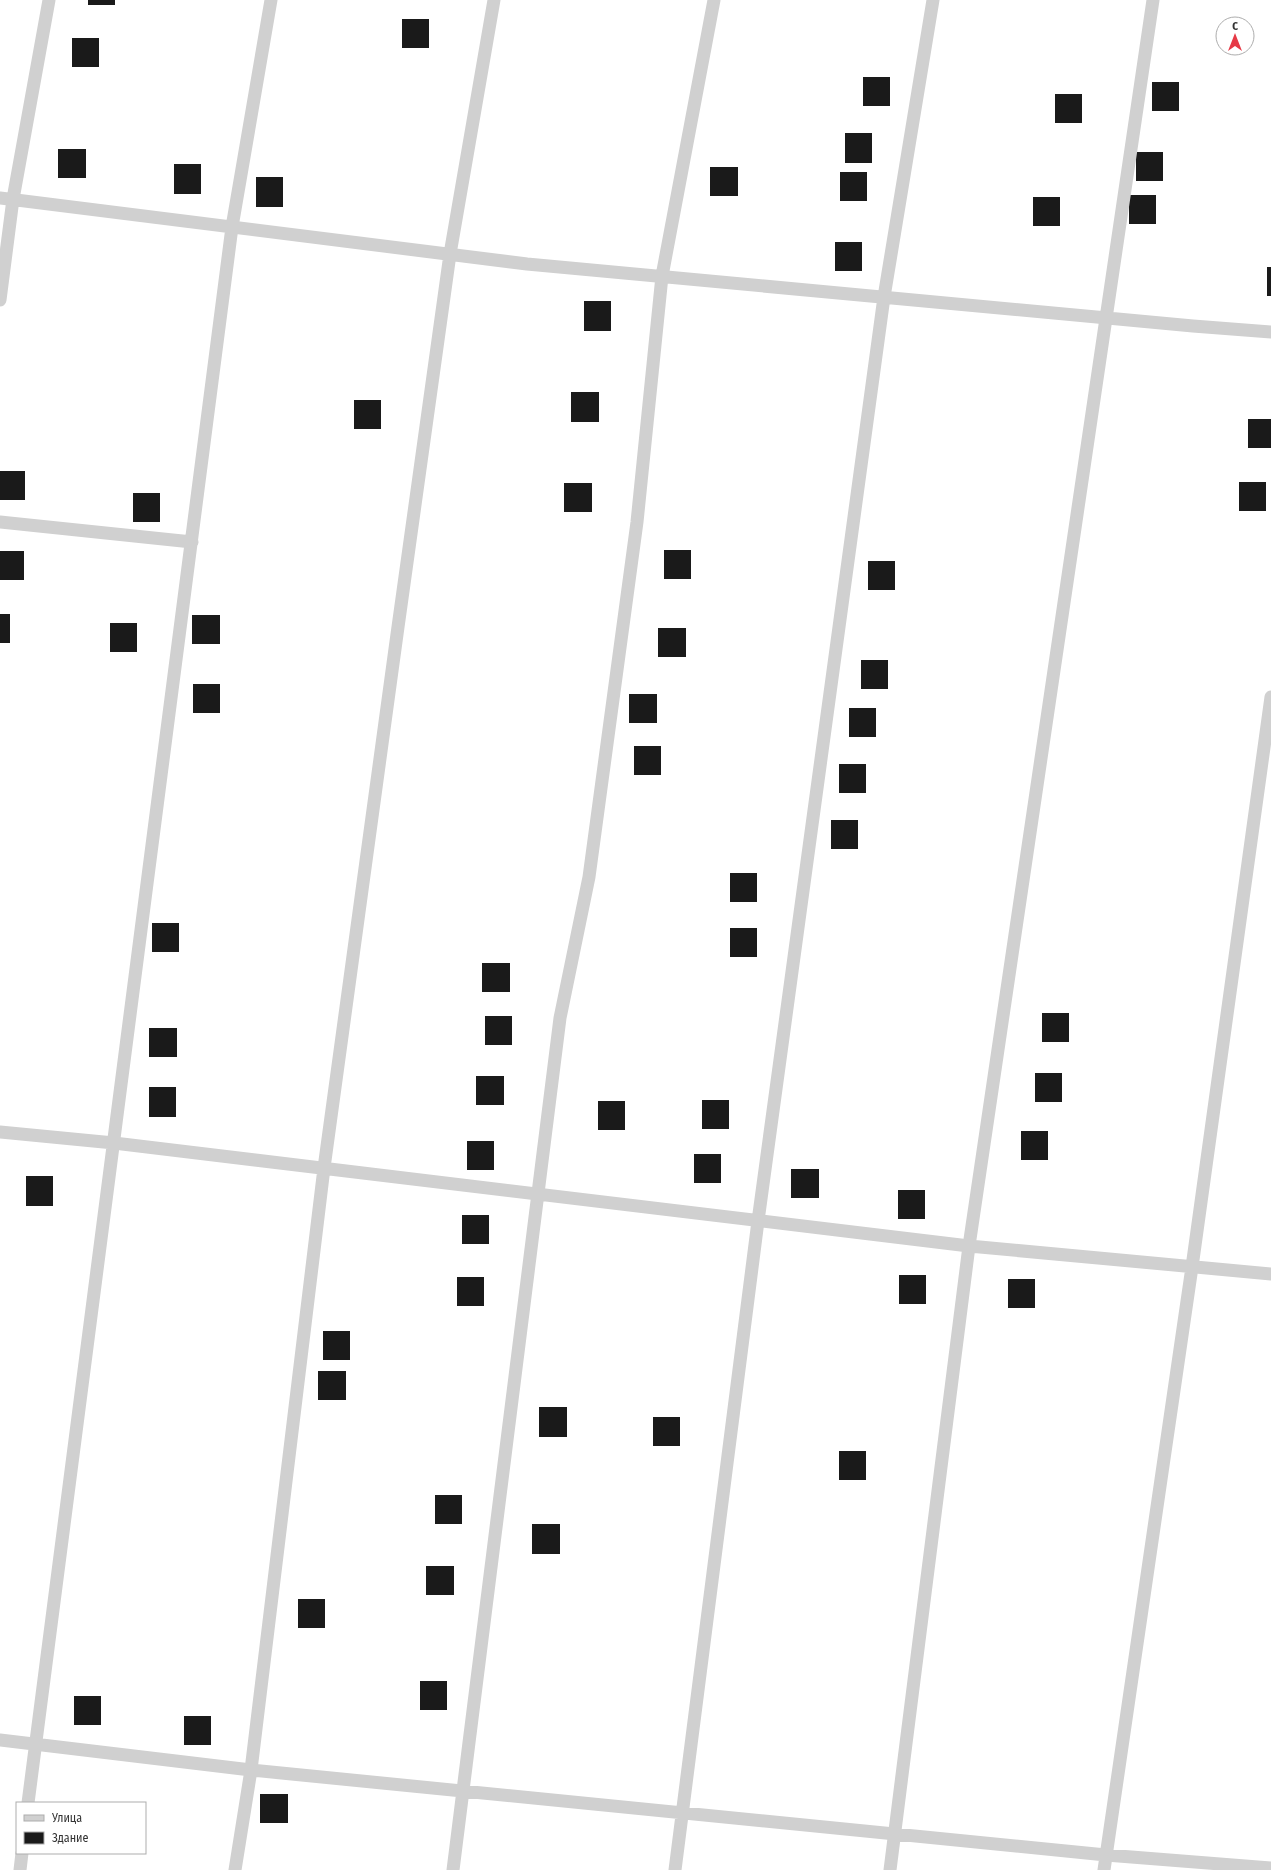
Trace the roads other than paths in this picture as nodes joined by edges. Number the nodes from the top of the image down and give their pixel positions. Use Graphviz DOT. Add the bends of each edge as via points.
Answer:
graph roads {
  1 [pos="49,0"];
  2 [pos="271,0"];
  3 [pos="494,0"];
  4 [pos="714,0"];
  5 [pos="933,0"];
  6 [pos="1153,0"];
  7 [pos="7,198"];
  8 [pos="232,227"];
  9 [pos="450,254"];
  10 [pos="662,276"];
  11 [pos="884,297"];
  12 [pos="0,300"];
  13 [pos="1106,318"];
  14 [pos="1271,332"];
  15 [pos="0,522"];
  16 [pos="192,542"];
  17 [pos="1271,697"];
  18 [pos="0,1132"];
  19 [pos="114,1143"];
  20 [pos="324,1168"];
  21 [pos="538,1195"];
  22 [pos="758,1221"];
  23 [pos="969,1246"];
  24 [pos="1192,1267"];
  25 [pos="1271,1274"];
  26 [pos="0,1740"];
  27 [pos="35,1744"];
  28 [pos="251,1770"];
  29 [pos="464,1792"];
  30 [pos="28,1802"];
  31 [pos="682,1813"];
  32 [pos="895,1834"];
  33 [pos="22,1854"];
  34 [pos="1106,1855"];
  35 [pos="1271,1868"];
  36 [pos="20,1870"];
  37 [pos="235,1870"];
  38 [pos="453,1870"];
  39 [pos="675,1870"];
  40 [pos="890,1870"];
  41 [pos="1104,1870"];
  1 -- 7 [label="street"];
  2 -- 8 [label="street"];
  3 -- 9 [label="street"];
  4 -- 10 [label="street"];
  5 -- 11 [label="street"];
  6 -- 13 [label="street"];
  7 -- 8 [label="street"];
  7 -- 12 [label="street"];
  8 -- 9 [label="street"];
  8 -- 16 [label="street"];
  9 -- 10 [label="street"];
  9 -- 20 [label="street"];
  10 -- 11 [label="street"];
  10 -- 21 [label="street" via="638,522 589,877 560,1018"];
  11 -- 13 [label="street"];
  11 -- 22 [label="street"];
  13 -- 14 [label="street"];
  13 -- 23 [label="street"];
  15 -- 16 [label="street"];
  16 -- 19 [label="street"];
  17 -- 24 [label="street"];
  18 -- 19 [label="street"];
  19 -- 20 [label="street"];
  19 -- 27 [label="street"];
  20 -- 21 [label="street"];
  20 -- 28 [label="street"];
  21 -- 22 [label="street"];
  21 -- 29 [label="street"];
  22 -- 23 [label="street"];
  22 -- 31 [label="street"];
  23 -- 24 [label="street"];
  23 -- 32 [label="street"];
  24 -- 25 [label="street"];
  24 -- 34 [label="street"];
  26 -- 27 [label="street"];
  27 -- 28 [label="street"];
  27 -- 30 [label="street"];
  28 -- 29 [label="street"];
  28 -- 37 [label="street"];
  29 -- 31 [label="street"];
  29 -- 38 [label="street"];
  31 -- 32 [label="street"];
  31 -- 39 [label="street"];
  32 -- 34 [label="street"];
  32 -- 40 [label="street"];
  33 -- 36 [label="street"];
  34 -- 35 [label="street"];
  34 -- 41 [label="street"];
}
